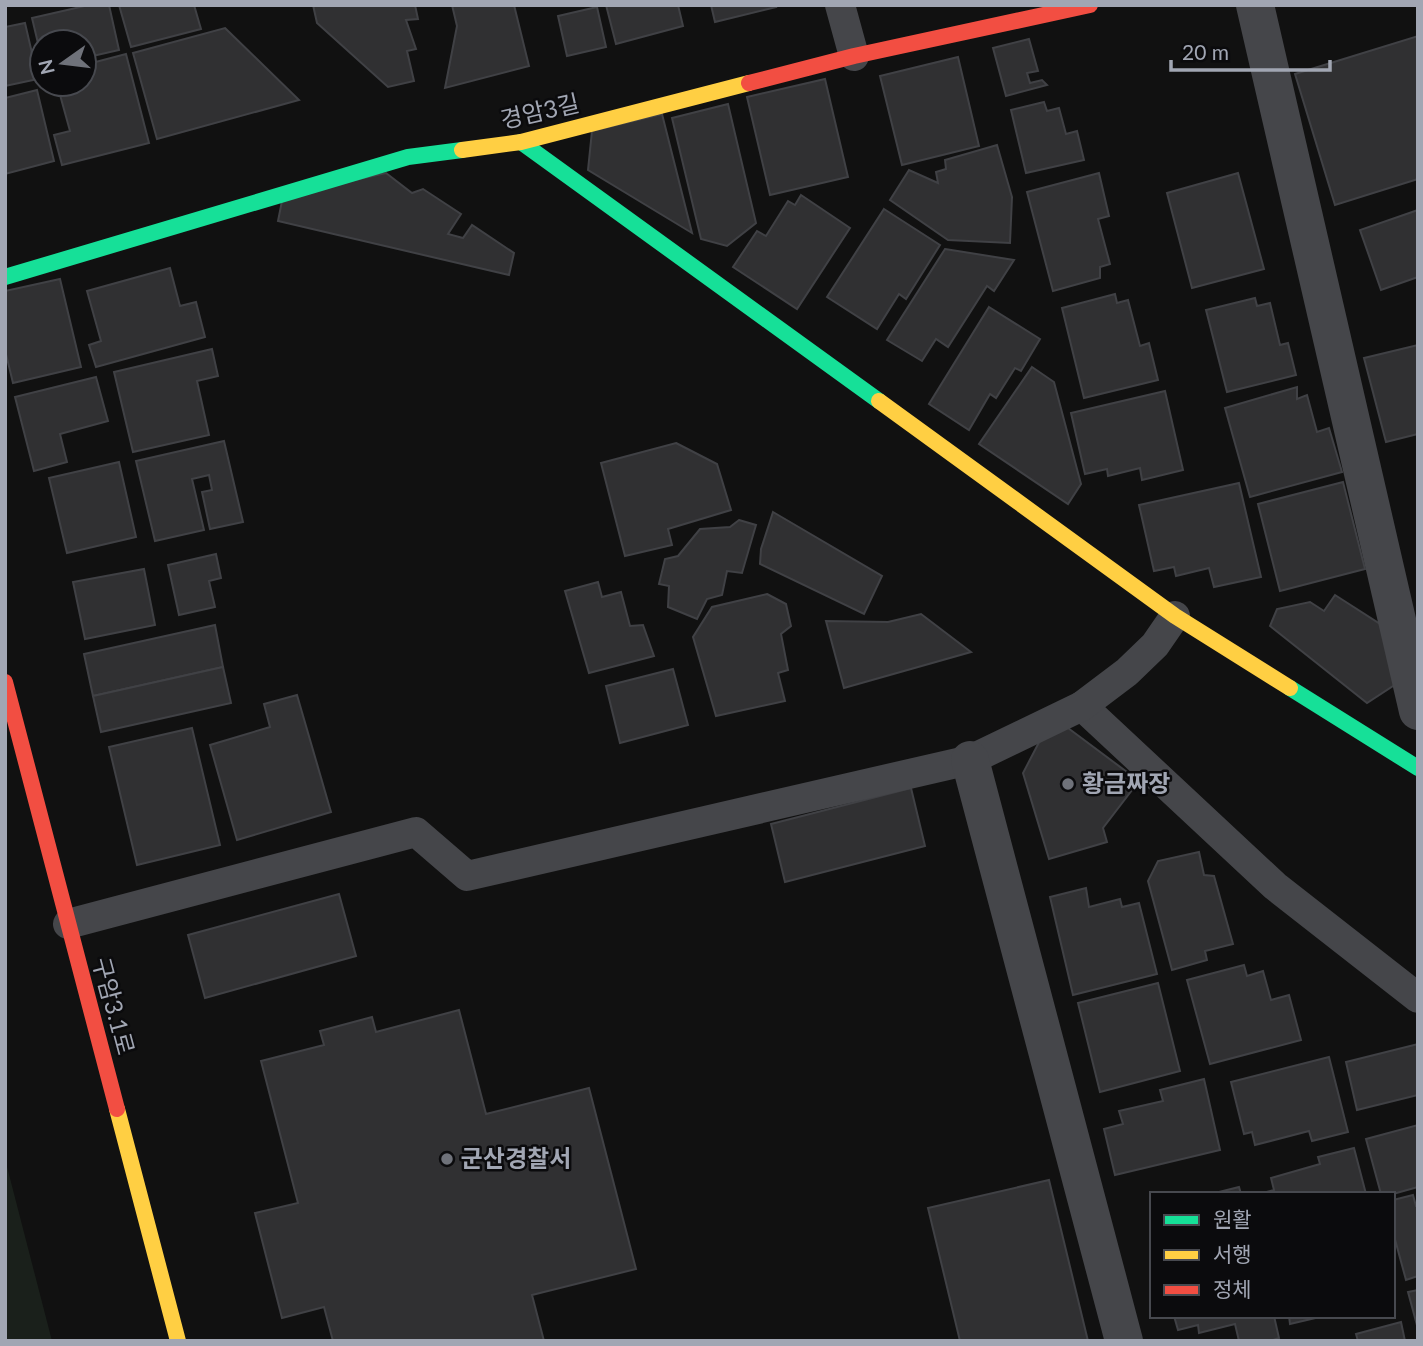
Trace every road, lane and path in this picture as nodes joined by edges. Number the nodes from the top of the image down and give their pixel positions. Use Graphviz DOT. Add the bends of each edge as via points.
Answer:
graph roads {
  1 [pos="839,5"];
  2 [pos="1090,5"];
  3 [pos="1255,5"];
  4 [pos="854,57"];
  5 [pos="521,142"];
  6 [pos="5,277"];
  7 [pos="1175,616"];
  8 [pos="5,682"];
  9 [pos="1082,706"];
  10 [pos="1418,711"];
  11 [pos="970,760"];
  12 [pos="1418,768"];
  13 [pos="68,924"];
  14 [pos="1418,998"];
  15 [pos="178,1341"];
  16 [pos="1124,1341"];
  1 -- 4 [label="lane"];
  2 -- 4 [label="street, 경암3길"];
  3 -- 10 [label="street"];
  4 -- 5 [label="street, 경암3길"];
  5 -- 6 [label="street, 경암3길" via="408,157"];
  5 -- 7 [label="street"];
  7 -- 9 [label="lane" via="1155,645"];
  7 -- 12 [label="street"];
  8 -- 13 [label="street, 구암3.1로"];
  9 -- 11 [label="lane"];
  9 -- 14 [label="lane" via="1275,886"];
  11 -- 13 [label="lane" via="467,876 416,832"];
  11 -- 16 [label="street"];
  13 -- 15 [label="street, 구암3.1로"];
}
